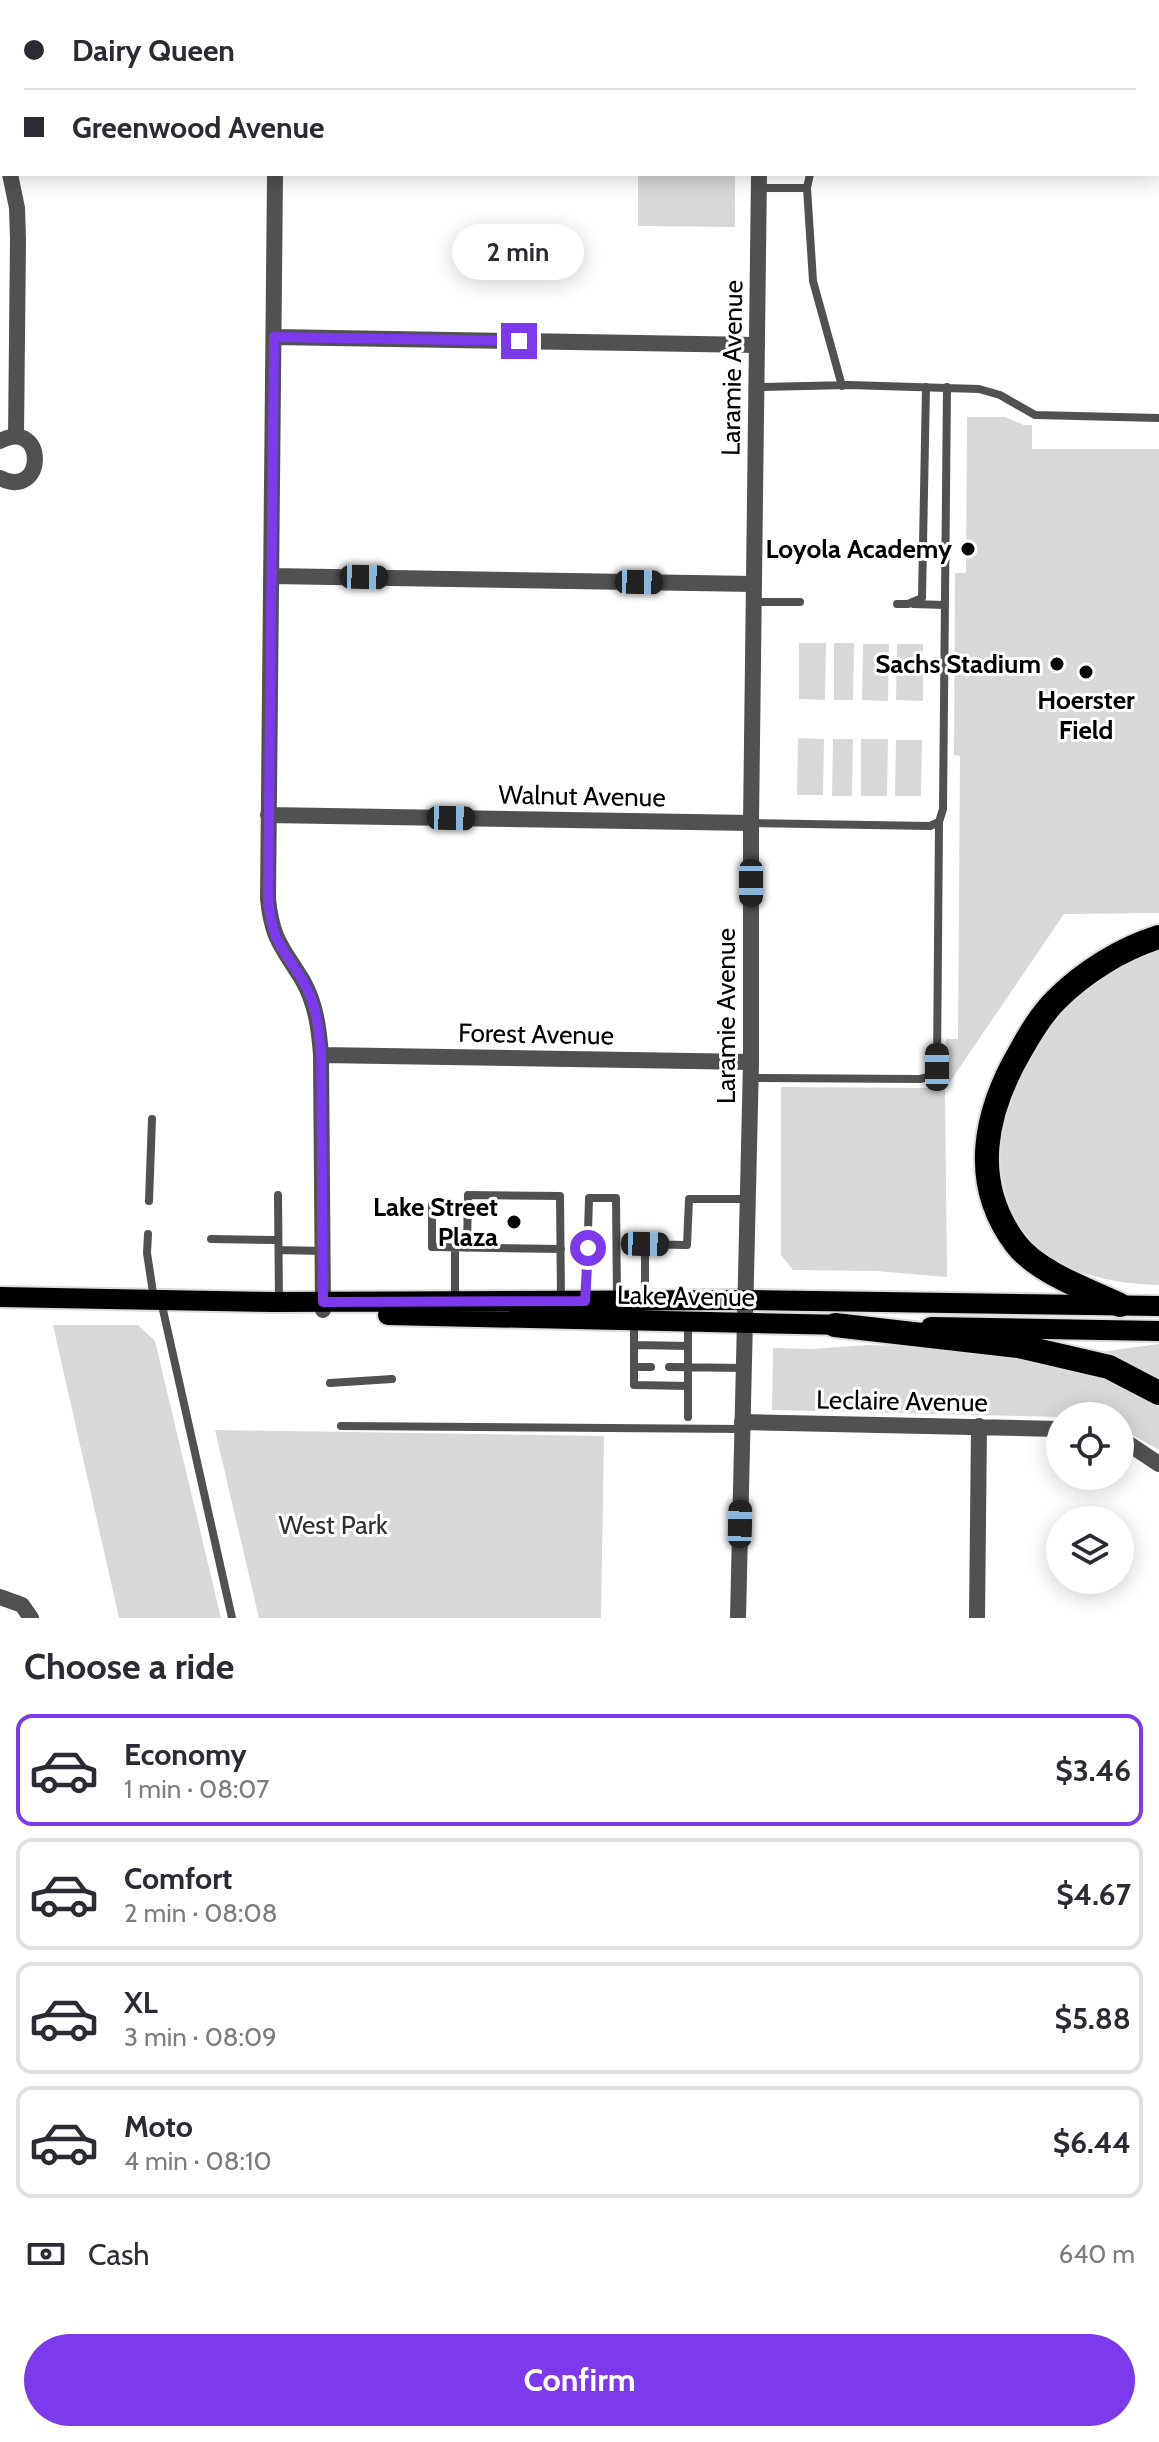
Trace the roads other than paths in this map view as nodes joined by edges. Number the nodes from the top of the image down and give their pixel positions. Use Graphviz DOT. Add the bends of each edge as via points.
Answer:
graph roads {
  1 [pos="10,176"];
  2 [pos="275,176"];
  3 [pos="810,176"];
  4 [pos="759,181"];
  5 [pos="807,188"];
  6 [pos="274,337"];
  7 [pos="757,345"];
  8 [pos="842,386"];
  9 [pos="756,387"];
  10 [pos="926,387"];
  11 [pos="947,387"];
  12 [pos="1159,418"];
  13 [pos="8,438"];
  14 [pos="0,478"];
  15 [pos="272,576"];
  16 [pos="754,584"];
  17 [pos="754,602"];
  18 [pos="800,602"];
  19 [pos="897,604"];
  20 [pos="908,604"];
  21 [pos="945,608"];
  22 [pos="268,815"];
  23 [pos="939,822"];
  24 [pos="751,823"];
  25 [pos="1159,937"];
  26 [pos="321,1055"];
  27 [pos="750,1070"];
  28 [pos="152,1119"];
  29 [pos="278,1195"];
  30 [pos="748,1199"];
  31 [pos="149,1201"];
  32 [pos="432,1204"];
  33 [pos="148,1234"];
  34 [pos="211,1239"];
  35 [pos="278,1240"];
  36 [pos="626,1244"];
  37 [pos="645,1244"];
  38 [pos="455,1248"];
  39 [pos="467,1248"];
  40 [pos="561,1249"];
  41 [pos="279,1250"];
  42 [pos="323,1251"];
  43 [pos="0,1297"];
  44 [pos="157,1300"];
  45 [pos="645,1300"];
  46 [pos="746,1300"];
  47 [pos="212,1301"];
  48 [pos="455,1301"];
  49 [pos="561,1301"];
  50 [pos="585,1301"];
  51 [pos="617,1301"];
  52 [pos="279,1302"];
  53 [pos="1120,1305"];
  54 [pos="323,1306"];
  55 [pos="1159,1306"];
  56 [pos="634,1321"];
  57 [pos="688,1322"];
  58 [pos="746,1323"];
  59 [pos="835,1325"];
  60 [pos="1159,1331"];
  61 [pos="634,1345"];
  62 [pos="688,1346"];
  63 [pos="634,1367"];
  64 [pos="651,1367"];
  65 [pos="669,1367"];
  66 [pos="688,1368"];
  67 [pos="744,1368"];
  68 [pos="392,1379"];
  69 [pos="330,1383"];
  70 [pos="688,1386"];
  71 [pos="1159,1393"];
  72 [pos="688,1417"];
  73 [pos="341,1426"];
  74 [pos="742,1426"];
  75 [pos="979,1426"];
  76 [pos="1046,1428"];
  77 [pos="1134,1447"];
  78 [pos="1159,1464"];
  79 [pos="0,1597"];
  80 [pos="31,1618"];
  81 [pos="232,1618"];
  82 [pos="738,1618"];
  83 [pos="977,1618"];
  1 -- 13 [label="street" via="18,239"];
  2 -- 6 [label="street"];
  3 -- 5 [label="lane"];
  4 -- 5 [label="lane"];
  4 -- 7 [label="street, Laramie Avenue"];
  5 -- 8 [label="lane" via="813,281"];
  6 -- 7 [label="street"];
  6 -- 15 [label="street"];
  7 -- 9 [label="street, Laramie Avenue"];
  8 -- 9 [label="lane"];
  8 -- 10 [label="lane"];
  9 -- 16 [label="street, Laramie Avenue"];
  10 -- 11 [label="lane"];
  10 -- 20 [label="lane" via="923,591 922,598"];
  11 -- 12 [label="lane" via="992,391 1035,415"];
  11 -- 21 [label="lane"];
  13 -- 14 [label="street" via="34,449 33,471 14,482"];
  15 -- 16 [label="street"];
  15 -- 22 [label="street"];
  16 -- 17 [label="street, Laramie Avenue"];
  17 -- 18 [label="lane"];
  17 -- 24 [label="street, Laramie Avenue"];
  19 -- 20 [label="lane"];
  20 -- 21 [label="lane"];
  21 -- 23 [label="lane"];
  22 -- 24 [label="street, Walnut Avenue"];
  22 -- 26 [label="street" via="270,917 280,948 311,1000"];
  23 -- 24 [label="lane"];
  23 -- 27 [label="lane" via="937,1067 932,1076"];
  24 -- 27 [label="street, Laramie Avenue"];
  25 -- 53 [label="highway" via="1105,962 1048,1009 1006,1075 988,1131 989,1185 1018,1247 1059,1276"];
  26 -- 27 [label="street, Forest Avenue"];
  26 -- 42 [label="street"];
  27 -- 30 [label="street, Laramie Avenue"];
  28 -- 31 [label="lane"];
  29 -- 35 [label="lane"];
  30 -- 37 [label="lane" via="689,1199 687,1245"];
  30 -- 46 [label="street, Laramie Avenue"];
  32 -- 38 [label="lane" via="432,1247"];
  33 -- 44 [label="lane"];
  34 -- 35 [label="lane"];
  35 -- 41 [label="lane"];
  36 -- 37 [label="lane"];
  37 -- 45 [label="lane"];
  38 -- 39 [label="lane"];
  38 -- 48 [label="lane"];
  39 -- 40 [label="lane"];
  39 -- 40 [label="lane" via="468,1195 560,1196"];
  40 -- 49 [label="lane"];
  41 -- 42 [label="lane"];
  41 -- 52 [label="lane"];
  42 -- 54 [label="street"];
  43 -- 44 [label="main road, Lake Avenue"];
  44 -- 47 [label="main road, Lake Avenue"];
  44 -- 81 [label="lane"];
  45 -- 46 [label="main road, Lake Avenue"];
  45 -- 51 [label="main road, Lake Avenue"];
  46 -- 53 [label="main road, Lake Avenue"];
  46 -- 58 [label="street, Laramie Avenue"];
  47 -- 52 [label="main road, Lake Avenue"];
  47 -- 54 [label="main road, Lake Avenue"];
  48 -- 49 [label="main road, Lake Avenue"];
  48 -- 54 [label="main road, Lake Avenue"];
  49 -- 50 [label="main road, Lake Avenue"];
  50 -- 51 [label="main road, Lake Avenue"];
  50 -- 51 [label="lane" via="589,1198 616,1198"];
  52 -- 54 [label="main road, Lake Avenue"];
  53 -- 55 [label="main road, Lake Avenue"];
  54 -- 56 [label="main road, Lake Avenue" via="350,1314"];
  56 -- 57 [label="main road, Lake Avenue"];
  56 -- 61 [label="lane"];
  57 -- 58 [label="main road, Lake Avenue"];
  57 -- 62 [label="lane"];
  58 -- 59 [label="main road, Lake Avenue"];
  58 -- 67 [label="street, Laramie Avenue"];
  59 -- 60 [label="main road, Lake Avenue"];
  59 -- 71 [label="highway" via="1018,1346 1109,1367"];
  61 -- 62 [label="lane"];
  61 -- 63 [label="lane"];
  62 -- 66 [label="lane"];
  63 -- 64 [label="lane"];
  63 -- 70 [label="lane" via="634,1385"];
  65 -- 66 [label="lane"];
  66 -- 67 [label="lane"];
  66 -- 70 [label="lane"];
  67 -- 74 [label="street, Laramie Avenue"];
  68 -- 69 [label="lane"];
  70 -- 72 [label="lane"];
  73 -- 74 [label="lane"];
  74 -- 75 [label="street, Leclaire Avenue"];
  74 -- 82 [label="street, Laramie Avenue"];
  75 -- 76 [label="street, Leclaire Avenue"];
  75 -- 83 [label="street"];
  77 -- 78 [label="street"];
  79 -- 80 [label="street" via="22,1605"];
}
